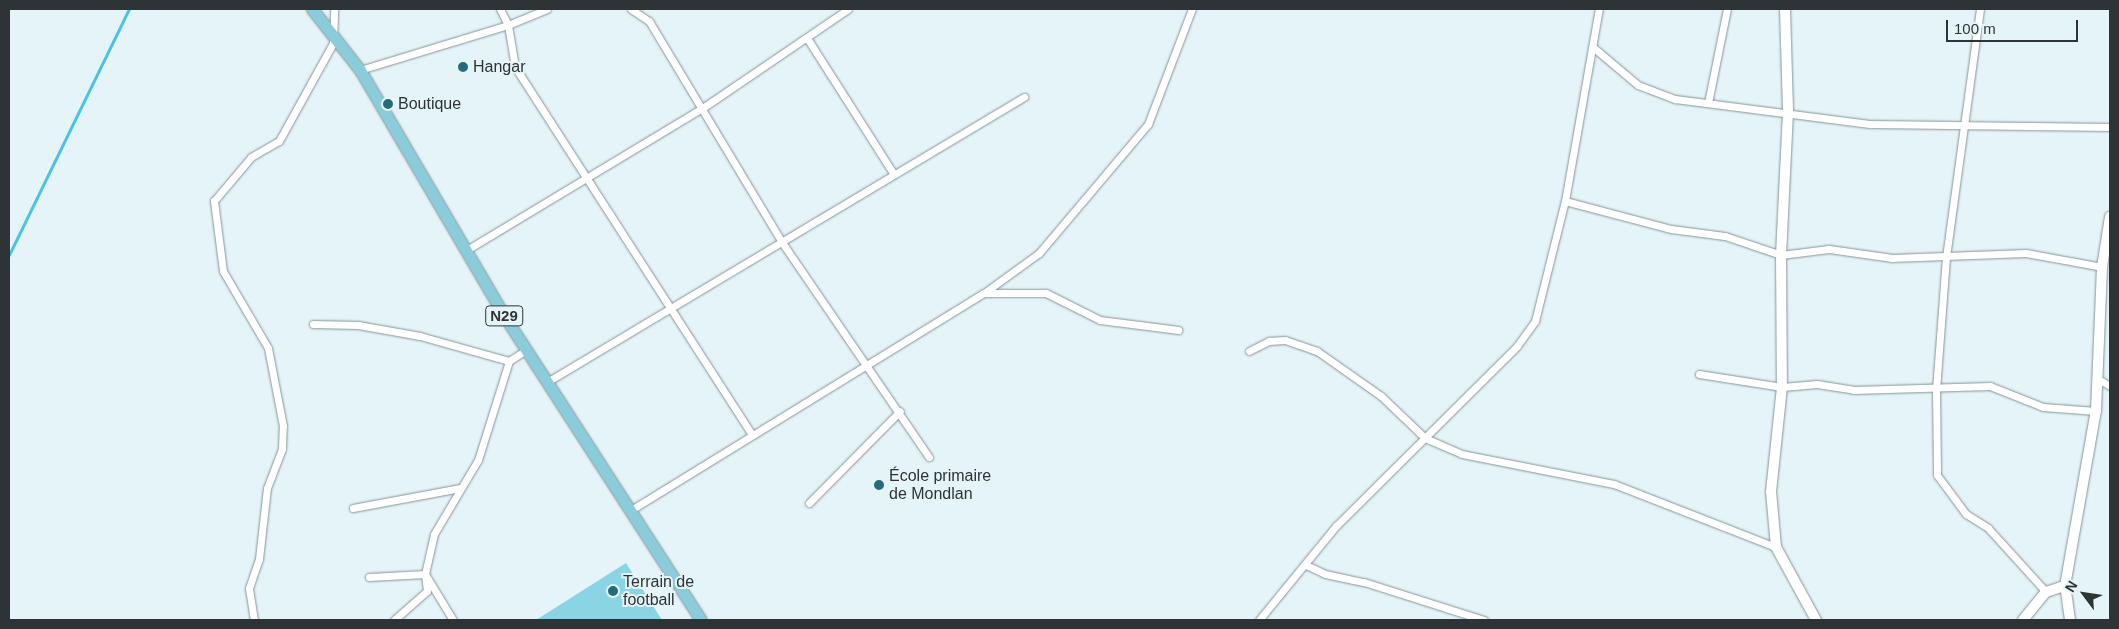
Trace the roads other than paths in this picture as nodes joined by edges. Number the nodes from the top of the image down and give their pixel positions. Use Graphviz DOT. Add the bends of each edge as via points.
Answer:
graph roads {
  1 [pos="312,9"];
  2 [pos="334,9"];
  3 [pos="500,9"];
  4 [pos="546,9"];
  5 [pos="631,9"];
  6 [pos="848,9"];
  7 [pos="1192,9"];
  8 [pos="1599,9"];
  9 [pos="1727,9"];
  10 [pos="1785,9"];
  11 [pos="1980,9"];
  12 [pos="508,25"];
  13 [pos="334,31"];
  14 [pos="807,38"];
  15 [pos="1594,48"];
  16 [pos="360,70"];
  17 [pos="1024,97"];
  18 [pos="1708,103"];
  19 [pos="704,107"];
  20 [pos="1788,112"];
  21 [pos="2110,127"];
  22 [pos="1965,128"];
  23 [pos="893,173"];
  24 [pos="582,177"];
  25 [pos="1565,201"];
  26 [pos="2110,217"];
  27 [pos="781,241"];
  28 [pos="464,251"];
  29 [pos="1781,255"];
  30 [pos="1946,258"];
  31 [pos="2102,268"];
  32 [pos="984,293"];
  33 [pos="670,305"];
  34 [pos="313,324"];
  35 [pos="1178,330"];
  36 [pos="526,350"];
  37 [pos="1248,350"];
  38 [pos="509,361"];
  39 [pos="865,366"];
  40 [pos="1699,374"];
  41 [pos="2098,379"];
  42 [pos="547,382"];
  43 [pos="2110,386"];
  44 [pos="1782,387"];
  45 [pos="1936,389"];
  46 [pos="900,411"];
  47 [pos="2096,411"];
  48 [pos="752,435"];
  49 [pos="1425,438"];
  50 [pos="929,457"];
  51 [pos="460,488"];
  52 [pos="809,503"];
  53 [pos="353,508"];
  54 [pos="631,510"];
  55 [pos="1776,547"];
  56 [pos="1306,565"];
  57 [pos="425,574"];
  58 [pos="369,577"];
  59 [pos="2065,586"];
  60 [pos="2046,592"];
  61 [pos="254,620"];
  62 [pos="394,620"];
  63 [pos="453,620"];
  64 [pos="702,620"];
  65 [pos="1259,620"];
  66 [pos="1484,620"];
  67 [pos="1816,620"];
  68 [pos="2023,620"];
  69 [pos="2070,620"];
  1 -- 13 [label="main road, N29"];
  2 -- 13 [label="street"];
  3 -- 12 [label="street"];
  4 -- 12 [label="street"];
  5 -- 19 [label="street" via="649,21"];
  6 -- 14 [label="street"];
  7 -- 32 [label="street" via="1161,96 1132,149 1039,254"];
  8 -- 15 [label="street"];
  9 -- 18 [label="street"];
  10 -- 20 [label="main road"];
  11 -- 22 [label="street"];
  12 -- 16 [label="street"];
  12 -- 24 [label="street" via="515,66"];
  13 -- 16 [label="main road, N29"];
  13 -- 61 [label="street" via="327,55 303,90 279,141 251,157 214,201 223,271 268,348 283,426 282,449 270,476 259,559 249,588"];
  14 -- 19 [label="street"];
  14 -- 23 [label="street"];
  15 -- 18 [label="street" via="1652,91"];
  15 -- 25 [label="street"];
  16 -- 28 [label="main road, N29"];
  17 -- 23 [label="street"];
  18 -- 20 [label="street"];
  19 -- 24 [label="street"];
  19 -- 27 [label="street"];
  20 -- 22 [label="street" via="1871,124"];
  20 -- 29 [label="main road"];
  21 -- 22 [label="street"];
  22 -- 30 [label="street"];
  23 -- 27 [label="street"];
  24 -- 28 [label="street"];
  24 -- 33 [label="street"];
  25 -- 29 [label="street" via="1671,229 1725,236"];
  25 -- 49 [label="street" via="1535,321 1517,346"];
  26 -- 31 [label="main road"];
  27 -- 33 [label="street"];
  27 -- 39 [label="street"];
  28 -- 36 [label="main road, N29"];
  29 -- 30 [label="street" via="1829,249 1892,258"];
  29 -- 44 [label="main road"];
  30 -- 31 [label="street" via="2026,253"];
  30 -- 45 [label="street"];
  31 -- 41 [label="main road"];
  32 -- 35 [label="street" via="1046,293 1100,320"];
  32 -- 39 [label="street"];
  33 -- 42 [label="street"];
  33 -- 48 [label="street" via="731,408"];
  34 -- 38 [label="street" via="358,325 420,336"];
  36 -- 38 [label="street"];
  36 -- 42 [label="main road, N29"];
  37 -- 49 [label="street" via="1269,341 1285,340 1317,351 1381,396"];
  38 -- 51 [label="street" via="478,460"];
  39 -- 46 [label="street"];
  39 -- 48 [label="street"];
  40 -- 44 [label="street"];
  41 -- 43 [label="street"];
  41 -- 47 [label="main road"];
  42 -- 54 [label="main road, N29"];
  44 -- 45 [label="street"];
  44 -- 55 [label="main road" via="1771,491"];
  45 -- 47 [label="street" via="1990,386 2042,407"];
  45 -- 60 [label="street" via="1937,475 1966,514 1988,528"];
  46 -- 50 [label="street"];
  46 -- 52 [label="street"];
  47 -- 59 [label="main road"];
  48 -- 54 [label="street"];
  49 -- 55 [label="street" via="1462,454 1614,484"];
  49 -- 56 [label="street" via="1336,526"];
  51 -- 53 [label="street"];
  51 -- 57 [label="street" via="434,534"];
  54 -- 64 [label="main road, N29"];
  55 -- 67 [label="main road"];
  56 -- 65 [label="street" via="1285,585"];
  56 -- 66 [label="street" via="1325,574 1364,582"];
  57 -- 58 [label="street"];
  57 -- 62 [label="street" via="427,591"];
  57 -- 63 [label="street"];
  59 -- 60 [label="main road"];
  59 -- 69 [label="main road"];
  60 -- 68 [label="main road"];
}
